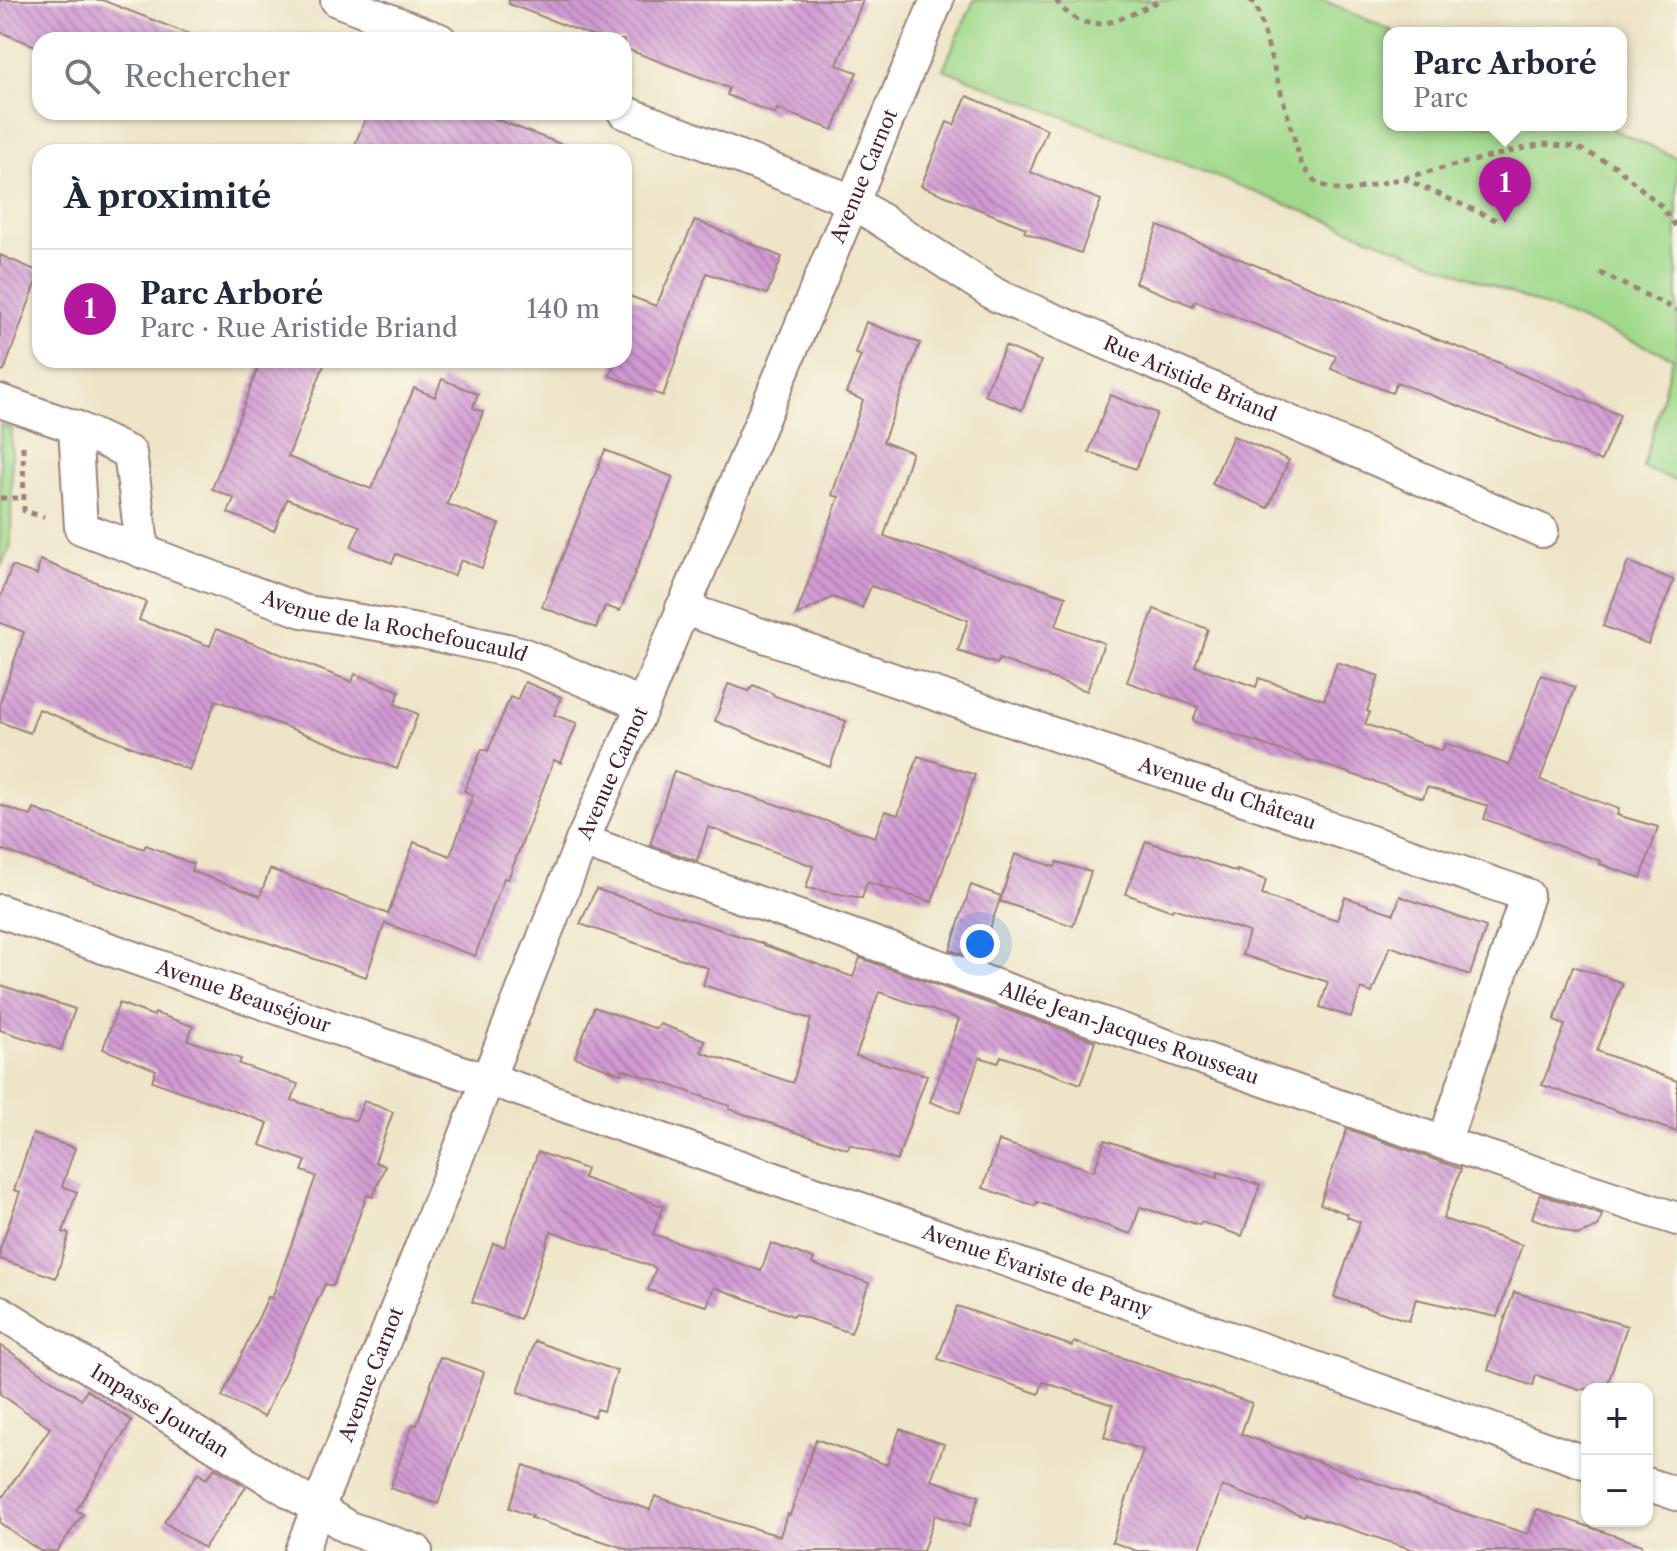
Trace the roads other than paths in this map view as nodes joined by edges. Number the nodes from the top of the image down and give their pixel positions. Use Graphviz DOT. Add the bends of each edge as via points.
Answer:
graph roads {
  1 [pos="337,0"];
  2 [pos="937,0"];
  3 [pos="419,32"];
  4 [pos="632,115"];
  5 [pos="852,201"];
  6 [pos="12,405"];
  7 [pos="75,427"];
  8 [pos="1542,531"];
  9 [pos="143,552"];
  10 [pos="682,608"];
  11 [pos="643,705"];
  12 [pos="582,841"];
  13 [pos="0,911"];
  14 [pos="487,1080"];
  15 [pos="1444,1143"];
  16 [pos="1677,1219"];
  17 [pos="0,1312"];
  18 [pos="1581,1461"];
  19 [pos="1653,1486"];
  20 [pos="1677,1494"];
  21 [pos="318,1509"];
  22 [pos="301,1551"];
  23 [pos="416,1551"];
  1 -- 3 [label="street"];
  2 -- 5 [label="street, Avenue Carnot"];
  4 -- 5 [label="street, Rue Aristide Briand"];
  5 -- 8 [label="street, Rue Aristide Briand" via="996,295"];
  5 -- 10 [label="street, Avenue Carnot"];
  6 -- 7 [label="street"];
  7 -- 9 [label="street" via="130,453"];
  7 -- 9 [label="street, Avenue de la Rochefoucauld" via="81,528"];
  9 -- 11 [label="street, Avenue de la Rochefoucauld" via="302,611 520,653"];
  10 -- 11 [label="street, Avenue Carnot"];
  10 -- 15 [label="street, Avenue du Château" via="1527,895"];
  11 -- 12 [label="street, Avenue Carnot"];
  12 -- 14 [label="street, Avenue Carnot"];
  12 -- 15 [label="street, Allée Jean-Jacques Rousseau"];
  13 -- 14 [label="street, Avenue Beauséjour"];
  14 -- 18 [label="street, Avenue Évariste de Parny"];
  14 -- 21 [label="street, Avenue Carnot"];
  15 -- 16 [label="street, Allée Jean-Jacques Rousseau"];
  17 -- 21 [label="street, Impasse Jourdan"];
  19 -- 20 [label="street"];
  21 -- 22 [label="street, Avenue Carnot"];
  21 -- 23 [label="street, Impasse Jourdan" via="349,1528"];
}
